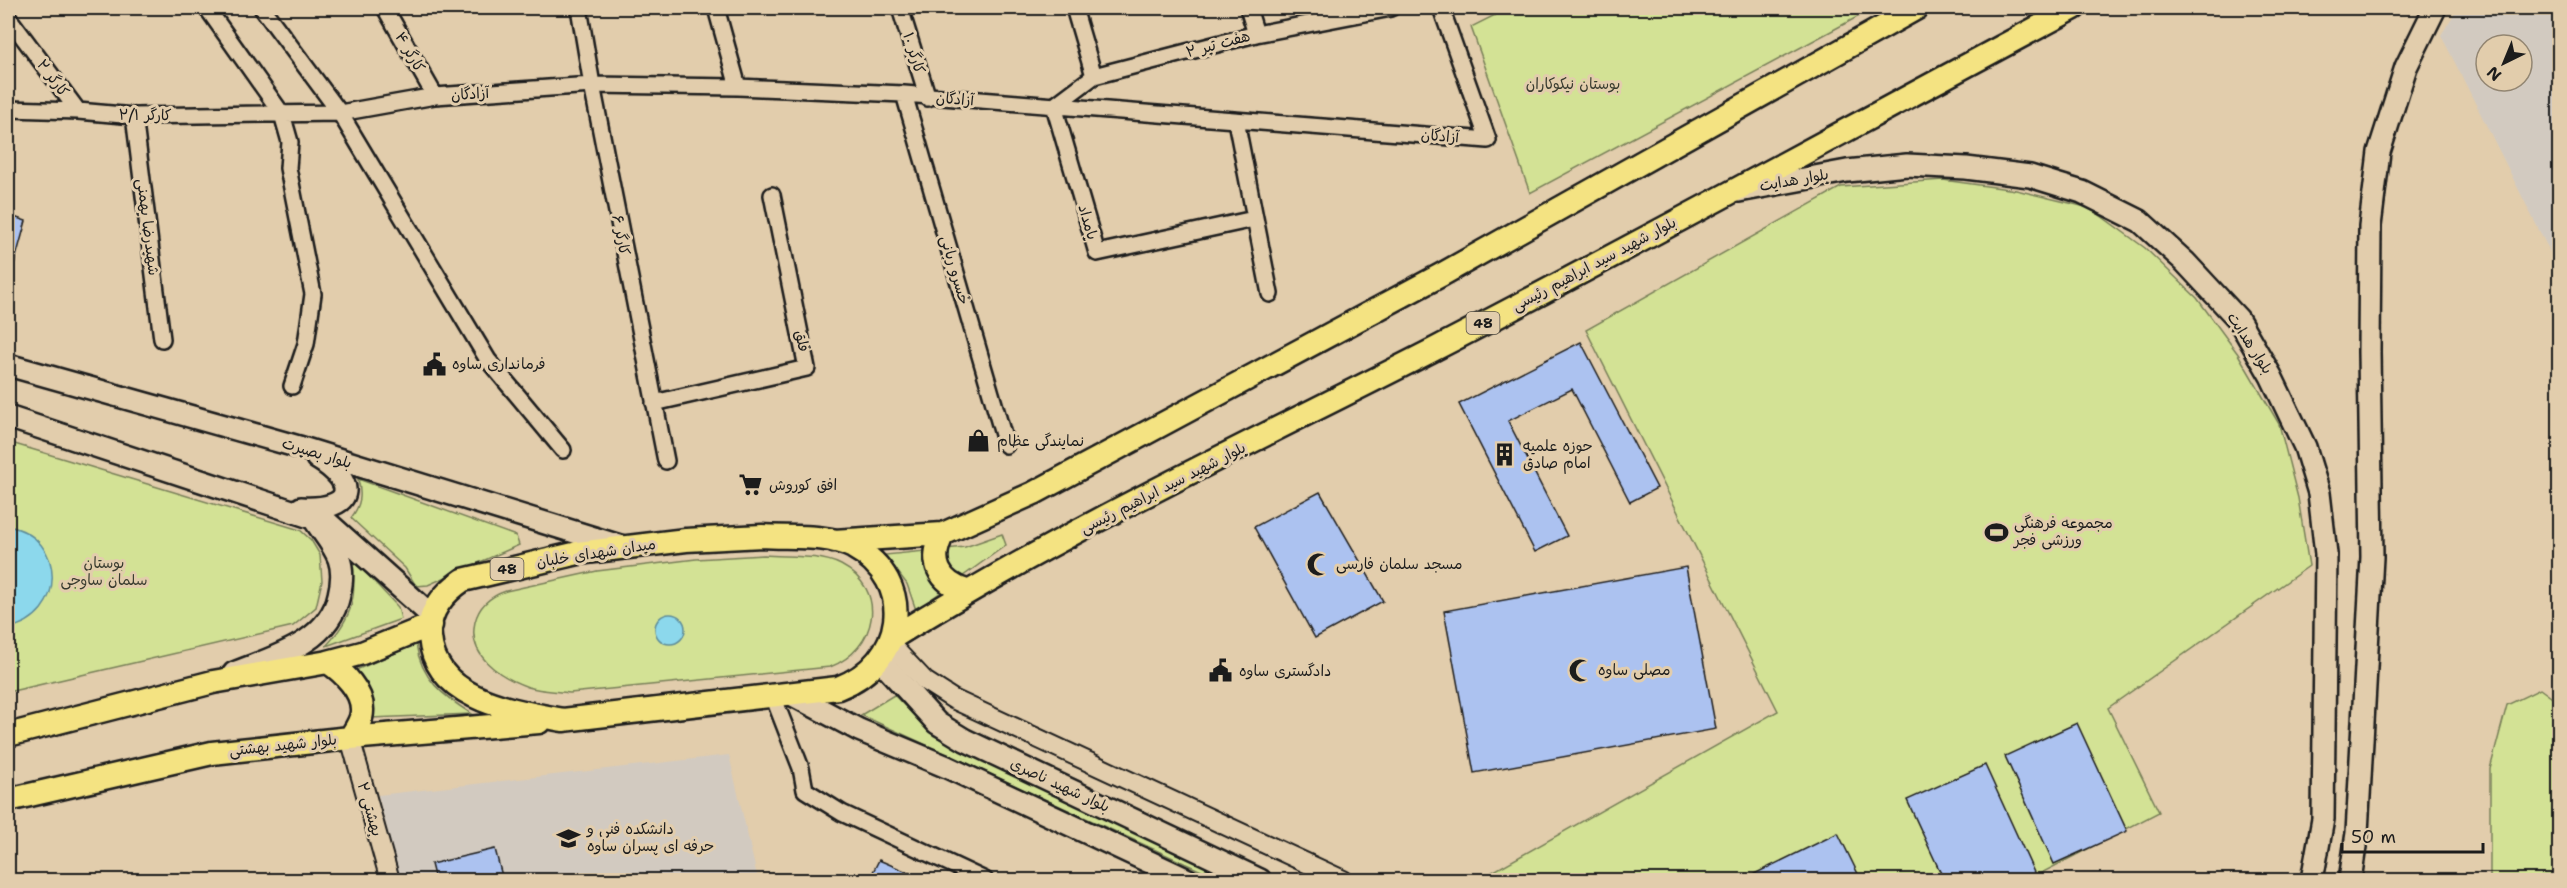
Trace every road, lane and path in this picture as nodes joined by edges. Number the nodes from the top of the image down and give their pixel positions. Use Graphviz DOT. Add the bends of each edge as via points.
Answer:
graph roads {
  1 [pos="207,8"];
  2 [pos="262,8"];
  3 [pos="385,8"];
  4 [pos="579,8"];
  5 [pos="716,8"];
  6 [pos="900,8"];
  7 [pos="1074,8"];
  8 [pos="1248,8"];
  9 [pos="1391,8"];
  10 [pos="1441,8"];
  11 [pos="1917,8"];
  12 [pos="2074,8"];
  13 [pos="2436,8"];
  14 [pos="8,17"];
  15 [pos="1256,34"];
  16 [pos="1094,76"];
  17 [pos="592,85"];
  18 [pos="738,87"];
  19 [pos="904,94"];
  20 [pos="435,96"];
  21 [pos="928,98"];
  22 [pos="1054,106"];
  23 [pos="8,109"];
  24 [pos="78,111"];
  25 [pos="340,113"];
  26 [pos="282,114"];
  27 [pos="134,116"];
  28 [pos="1236,122"];
  29 [pos="1727,193"];
  30 [pos="772,195"];
  31 [pos="1254,219"];
  32 [pos="1270,294"];
  33 [pos="162,339"];
  34 [pos="8,365"];
  35 [pos="292,386"];
  36 [pos="654,403"];
  37 [pos="8,417"];
  38 [pos="1006,445"];
  39 [pos="299,447"];
  40 [pos="562,450"];
  41 [pos="666,461"];
  42 [pos="283,507"];
  43 [pos="312,516"];
  44 [pos="943,534"];
  45 [pos="834,541"];
  46 [pos="624,548"];
  47 [pos="967,591"];
  48 [pos="431,620"];
  49 [pos="887,648"];
  50 [pos="327,662"];
  51 [pos="213,682"];
  52 [pos="782,695"];
  53 [pos="563,720"];
  54 [pos="8,735"];
  55 [pos="350,738"];
  56 [pos="8,800"];
  57 [pos="390,880"];
  58 [pos="986,880"];
  59 [pos="1188,880"];
  60 [pos="1260,880"];
  61 [pos="1343,880"];
  62 [pos="2312,880"];
  63 [pos="2350,880"];
  1 -- 26 [label="street"];
  2 -- 25 [label="street"];
  3 -- 20 [label="street, کارگر ۴"];
  4 -- 17 [label="street, کارگر ۶"];
  5 -- 18 [label="street"];
  6 -- 21 [label="street, کارگر ۱۰"];
  7 -- 16 [label="street"];
  8 -- 15 [label="street"];
  9 -- 15 [label="street, هفت تیر ۲"];
  10 -- 28 [label="street, آزادگان" via="1488,140"];
  11 -- 44 [label="main road, 48" via="1441,275 1034,493"];
  12 -- 29 [label="main road, بلوار شهید سید ابراهیم رئیسی / 48"];
  13 -- 63 [label="main road" via="2406,67 2379,152 2370,226 2372,557 2357,833"];
  14 -- 24 [label="street, کارگر ۲"];
  15 -- 16 [label="street, هفت تیر ۲"];
  16 -- 22 [label="street, هفت تیر ۲"];
  17 -- 18 [label="street, آزادگان"];
  17 -- 20 [label="street, آزادگان"];
  17 -- 36 [label="street, کارگر ۶"];
  18 -- 19 [label="street, آزادگان"];
  19 -- 21 [label="street, آزادگان"];
  19 -- 38 [label="street, خسرو ربانی"];
  20 -- 25 [label="street, آزادگان"];
  21 -- 22 [label="street, آزادگان"];
  22 -- 28 [label="street, آزادگان"];
  22 -- 31 [label="street, بامداد" via="1097,253"];
  23 -- 24 [label="street, کارگر ۲/۱"];
  24 -- 27 [label="street, کارگر ۲/۱"];
  25 -- 26 [label="street, آزادگان"];
  25 -- 40 [label="street" via="488,360"];
  26 -- 27 [label="street, کارگر ۲/۱"];
  26 -- 35 [label="street" via="290,142 288,168 313,294 306,344"];
  27 -- 33 [label="street, شهیدرضا بهمنی"];
  28 -- 31 [label="street"];
  29 -- 47 [label="main road, بلوار شهید سید ابراهیم رئیسی / 48"];
  29 -- 62 [label="main road, بلوار هدایت" via="1846,171 1907,165 2030,176 2082,192 2140,221 2238,319 2305,447 2319,493 2326,554 2322,819"];
  30 -- 36 [label="street, فلق" via="807,368"];
  31 -- 32 [label="street"];
  34 -- 39 [label="main road, بلوار بصیرت"];
  36 -- 41 [label="street, کارگر ۶"];
  37 -- 42 [label="main road"];
  39 -- 42 [label="main road" via="330,466 342,481 344,495 340,503 331,507"];
  39 -- 46 [label="main road, بلوار بصیرت"];
  42 -- 43 [label="main road"];
  43 -- 48 [label="main road" via="328,523"];
  43 -- 51 [label="main road" via="339,559 342,582 336,611 323,629 292,650"];
  44 -- 45 [label="main road, 48"];
  44 -- 47 [label="main road" via="936,557 940,574 952,586"];
  45 -- 46 [label="main road, میدان شهدای خلبان / 48" via="762,536"];
  45 -- 49 [label="main road, میدان شهدای خلبان / 48" via="865,555 887,581 895,613"];
  46 -- 48 [label="main road, میدان شهدای خلبان / 48" via="578,553 463,580 449,589"];
  47 -- 49 [label="main road, بلوار شهید سید ابراهیم رئیسی / 48"];
  48 -- 50 [label="main road" via="362,653"];
  48 -- 53 [label="main road, 48" via="430,647 436,663 456,686 485,700"];
  49 -- 52 [label="main road, 48" via="868,673 846,685"];
  49 -- 60 [label="main road, بلوار شهید ناصری" via="938,723 965,740"];
  49 -- 61 [label="street" via="953,699"];
  50 -- 51 [label="main road"];
  50 -- 55 [label="main road" via="358,695 362,711"];
  51 -- 54 [label="main road"];
  52 -- 53 [label="main road, 48"];
  52 -- 58 [label="street" via="805,790 842,813"];
  52 -- 59 [label="main road"];
  53 -- 55 [label="main road, بلوار شهید بهشتی / 48"];
  55 -- 56 [label="main road, بلوار شهید بهشتی / 48" via="212,753"];
  55 -- 57 [label="street, بهشتی ۲"];
}
